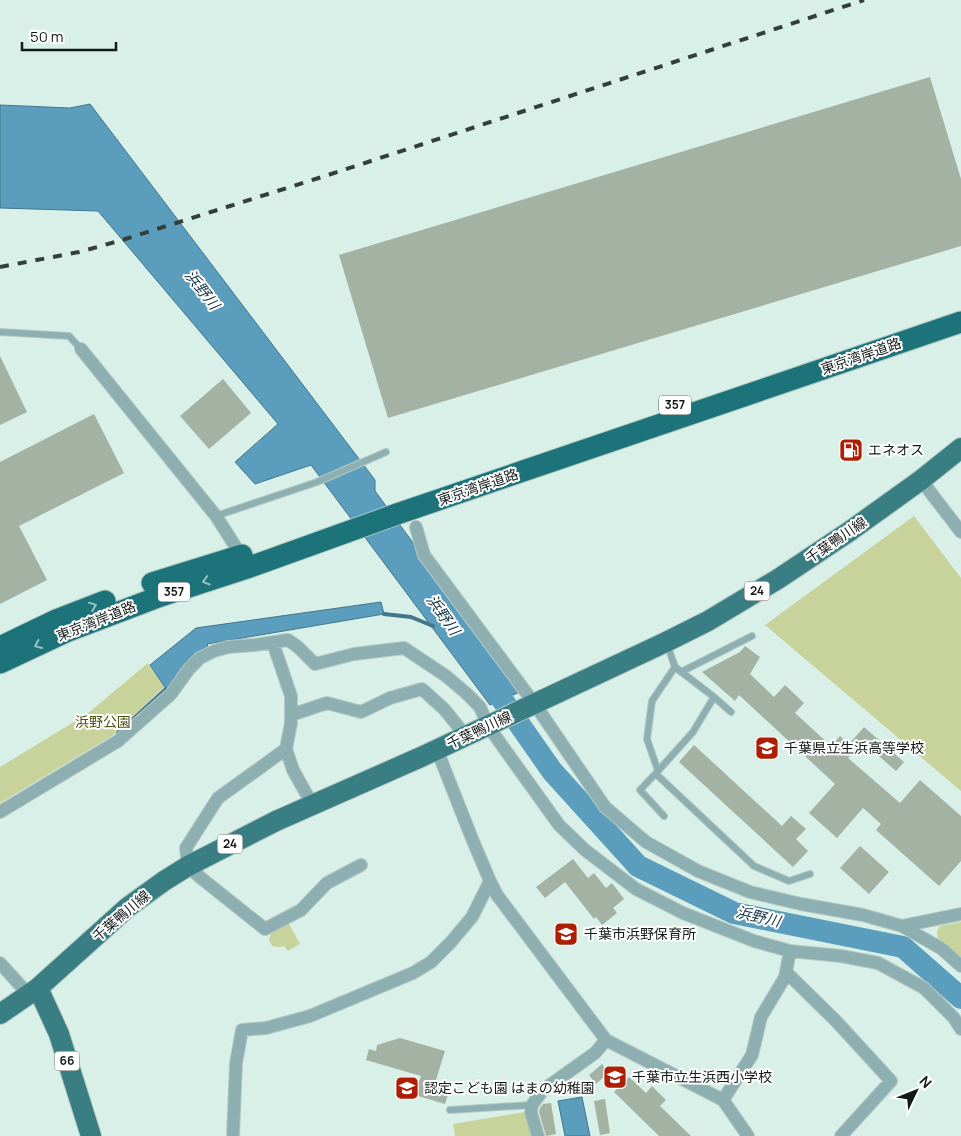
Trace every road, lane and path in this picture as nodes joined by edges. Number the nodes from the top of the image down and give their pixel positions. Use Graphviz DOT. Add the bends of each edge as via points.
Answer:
graph roads {
  1 [pos="961,307"];
  2 [pos="961,322"];
  3 [pos="0,332"];
  4 [pos="81,349"];
  5 [pos="961,448"];
  6 [pos="386,452"];
  7 [pos="921,480"];
  8 [pos="394,509"];
  9 [pos="216,516"];
  10 [pos="416,527"];
  11 [pos="961,532"];
  12 [pos="244,562"];
  13 [pos="752,636"];
  14 [pos="666,642"];
  15 [pos="273,643"];
  16 [pos="0,646"];
  17 [pos="0,663"];
  18 [pos="675,667"];
  19 [pos="681,672"];
  20 [pos="714,697"];
  21 [pos="534,704"];
  22 [pos="731,712"];
  23 [pos="291,715"];
  24 [pos="489,725"];
  25 [pos="466,736"];
  26 [pos="286,749"];
  27 [pos="437,750"];
  28 [pos="657,772"];
  29 [pos="312,804"];
  30 [pos="0,812"];
  31 [pos="664,816"];
  32 [pos="361,865"];
  33 [pos="188,866"];
  34 [pos="810,874"];
  35 [pos="490,881"];
  36 [pos="961,914"];
  37 [pos="902,926"];
  38 [pos="790,951"];
  39 [pos="0,963"];
  40 [pos="961,966"];
  41 [pos="786,972"];
  42 [pos="34,991"];
  43 [pos="0,1014"];
  44 [pos="961,1029"];
  45 [pos="606,1040"];
  46 [pos="722,1100"];
  47 [pos="532,1105"];
  48 [pos="450,1110"];
  49 [pos="91,1136"];
  50 [pos="233,1136"];
  51 [pos="538,1136"];
  52 [pos="748,1136"];
  53 [pos="841,1136"];
  1 -- 8 [label="highway, 東京湾岸道路 / 357"];
  2 -- 8 [label="highway, 東京湾岸道路 / 357"];
  3 -- 4 [label="lane" via="69,336"];
  4 -- 9 [label="street"];
  5 -- 7 [label="main road, 千葉鴨川線 / 24"];
  6 -- 9 [label="lane" via="317,482"];
  7 -- 11 [label="street"];
  7 -- 14 [label="main road, 千葉鴨川線 / 24" via="778,579"];
  8 -- 12 [label="highway, 東京湾岸道路 / 357"];
  9 -- 12 [label="street"];
  10 -- 21 [label="street" via="424,555"];
  16 -- 12 [label="highway, 東京湾岸道路 / 357, one-way" via="79,610 152,583"];
  12 -- 17 [label="highway, 東京湾岸道路 / 357, one-way" via="94,620"];
  13 -- 19 [label="lane"];
  14 -- 18 [label="lane"];
  14 -- 21 [label="main road, 千葉鴨川線 / 24"];
  15 -- 23 [label="street" via="291,696"];
  15 -- 24 [label="street" via="288,640 315,664 354,654 404,648 466,693 480,707"];
  15 -- 30 [label="street" via="228,648 200,658 171,694 118,741"];
  18 -- 19 [label="lane"];
  18 -- 28 [label="lane" via="652,701 647,739"];
  19 -- 20 [label="lane"];
  20 -- 22 [label="lane"];
  20 -- 28 [label="lane" via="693,732"];
  21 -- 24 [label="main road, 千葉鴨川線 / 24"];
  21 -- 37 [label="street" via="605,807 646,842 698,871 750,892"];
  23 -- 25 [label="street" via="327,703 360,712 390,698 422,689"];
  23 -- 26 [label="street"];
  24 -- 25 [label="main road, 千葉鴨川線 / 24"];
  24 -- 38 [label="street" via="559,825 585,850 636,889 683,913 754,941"];
  25 -- 27 [label="main road, 千葉鴨川線 / 24"];
  26 -- 29 [label="street" via="293,770"];
  26 -- 33 [label="street" via="218,798 186,848"];
  27 -- 29 [label="main road, 千葉鴨川線 / 24"];
  27 -- 35 [label="street"];
  28 -- 31 [label="lane" via="640,790"];
  28 -- 34 [label="lane" via="754,866 789,881"];
  29 -- 33 [label="main road, 千葉鴨川線 / 24"];
  32 -- 33 [label="street" via="327,883 301,910 265,929"];
  33 -- 42 [label="main road, 千葉鴨川線 / 24" via="128,907"];
  35 -- 45 [label="street"];
  35 -- 50 [label="street" via="472,917 431,962 413,973 310,1016 266,1028 242,1030 236,1062"];
  36 -- 37 [label="street"];
  37 -- 40 [label="street" via="942,949"];
  38 -- 41 [label="street"];
  38 -- 44 [label="street" via="841,956 878,964 924,988"];
  39 -- 42 [label="street"];
  41 -- 46 [label="street" via="761,1018 752,1055"];
  41 -- 53 [label="street" via="891,1081"];
  42 -- 43 [label="main road, 千葉鴨川線 / 24"];
  42 -- 49 [label="main road, 66" via="59,1034"];
  45 -- 46 [label="street"];
  45 -- 47 [label="street" via="595,1053 543,1090"];
  46 -- 52 [label="street"];
  47 -- 48 [label="lane"];
  47 -- 51 [label="street" via="531,1113"];
}
